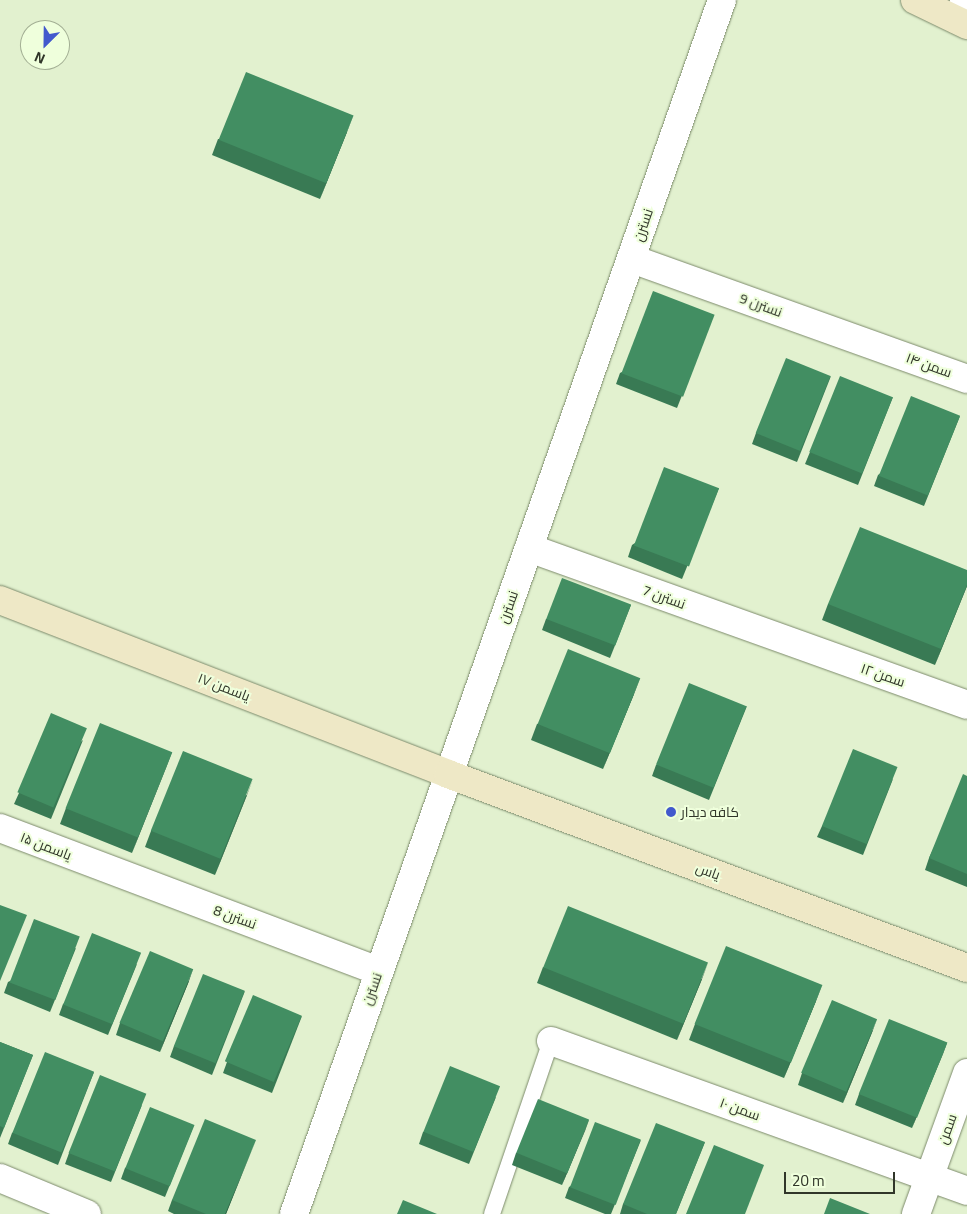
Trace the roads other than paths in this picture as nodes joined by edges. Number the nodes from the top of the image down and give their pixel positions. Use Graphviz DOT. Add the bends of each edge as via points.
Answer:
graph roads {
  1 [pos="722,0"];
  2 [pos="915,0"];
  3 [pos="963,15"];
  4 [pos="632,258"];
  5 [pos="891,352"];
  6 [pos="967,379"];
  7 [pos="529,548"];
  8 [pos="0,600"];
  9 [pos="800,646"];
  10 [pos="967,704"];
  11 [pos="448,774"];
  12 [pos="0,828"];
  13 [pos="92,864"];
  14 [pos="967,968"];
  15 [pos="379,971"];
  16 [pos="551,1041"];
  17 [pos="967,1073"];
  18 [pos="0,1178"];
  19 [pos="929,1178"];
  20 [pos="967,1191"];
  21 [pos="87,1214"];
  22 [pos="294,1214"];
  23 [pos="492,1214"];
  24 [pos="916,1214"];
  1 -- 4 [label="street, نسترن"];
  2 -- 3 [label="street"];
  4 -- 5 [label="street, نسترن 9"];
  4 -- 7 [label="street, نسترن"];
  5 -- 6 [label="street, سمن ۱۴"];
  7 -- 9 [label="street, نسترن 7"];
  7 -- 11 [label="street, نسترن"];
  8 -- 11 [label="street, یاسمن ۱۷"];
  9 -- 10 [label="street, سمن ۱۲"];
  11 -- 14 [label="street, یاس"];
  11 -- 15 [label="street, نسترن"];
  12 -- 13 [label="street, یاسمن ۱۵"];
  13 -- 15 [label="street, نسترن 8"];
  15 -- 22 [label="street, نسترن"];
  16 -- 19 [label="street, سمن ۱۰"];
  16 -- 23 [label="lane"];
  17 -- 19 [label="street, سمن"];
  18 -- 21 [label="street"];
  19 -- 20 [label="street, سمن ۱۰"];
  19 -- 24 [label="street, سمن"];
}
